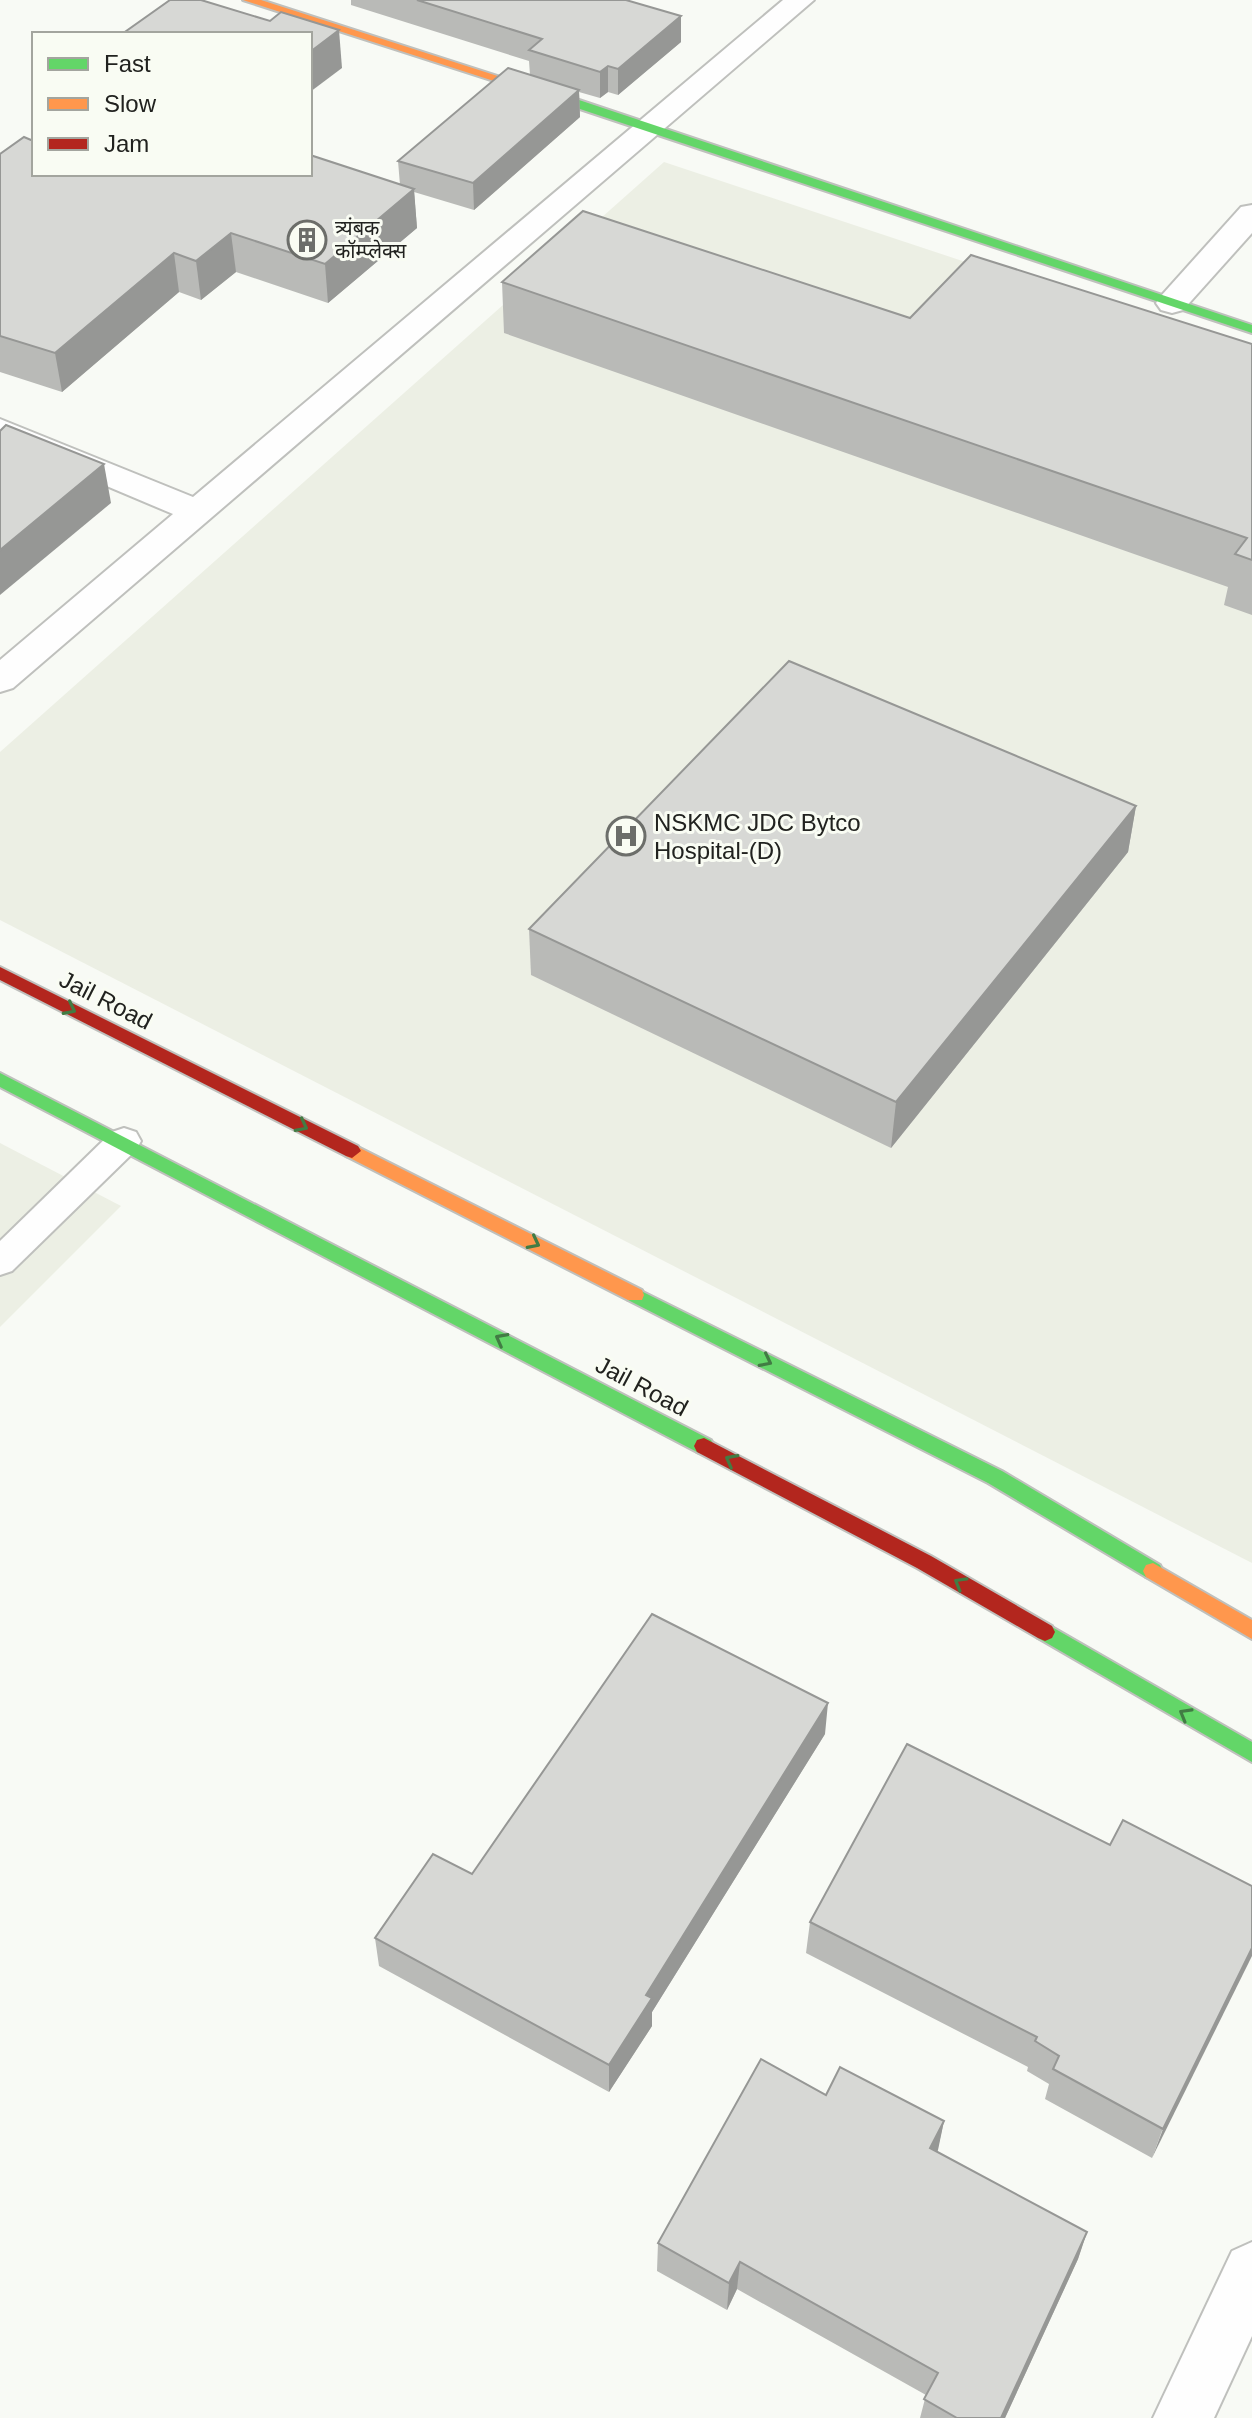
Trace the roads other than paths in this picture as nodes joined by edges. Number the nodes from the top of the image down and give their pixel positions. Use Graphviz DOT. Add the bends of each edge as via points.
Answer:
graph roads {
  1 [pos="249,0"];
  2 [pos="800,0"];
  3 [pos="651,127"];
  4 [pos="1252,214"];
  5 [pos="1172,303"];
  6 [pos="1252,329"];
  7 [pos="0,429"];
  8 [pos="198,512"];
  9 [pos="0,680"];
  10 [pos="0,973"];
  11 [pos="0,1079"];
  12 [pos="124,1141"];
  13 [pos="0,1262"];
  14 [pos="1252,1630"];
  15 [pos="1252,1753"];
  16 [pos="1252,2271"];
  17 [pos="1183,2418"];
  1 -- 3 [label="main road"];
  2 -- 3 [label="street"];
  3 -- 5 [label="main road"];
  3 -- 8 [label="street"];
  4 -- 5 [label="street"];
  5 -- 6 [label="main road"];
  7 -- 8 [label="street"];
  8 -- 9 [label="street"];
  10 -- 14 [label="main road, Jail Road, one-way" via="995,1477"];
  11 -- 12 [label="main road, Jail Road"];
  12 -- 13 [label="lane"];
  15 -- 12 [label="main road, Jail Road, one-way" via="924,1562"];
  16 -- 17 [label="street"];
}
